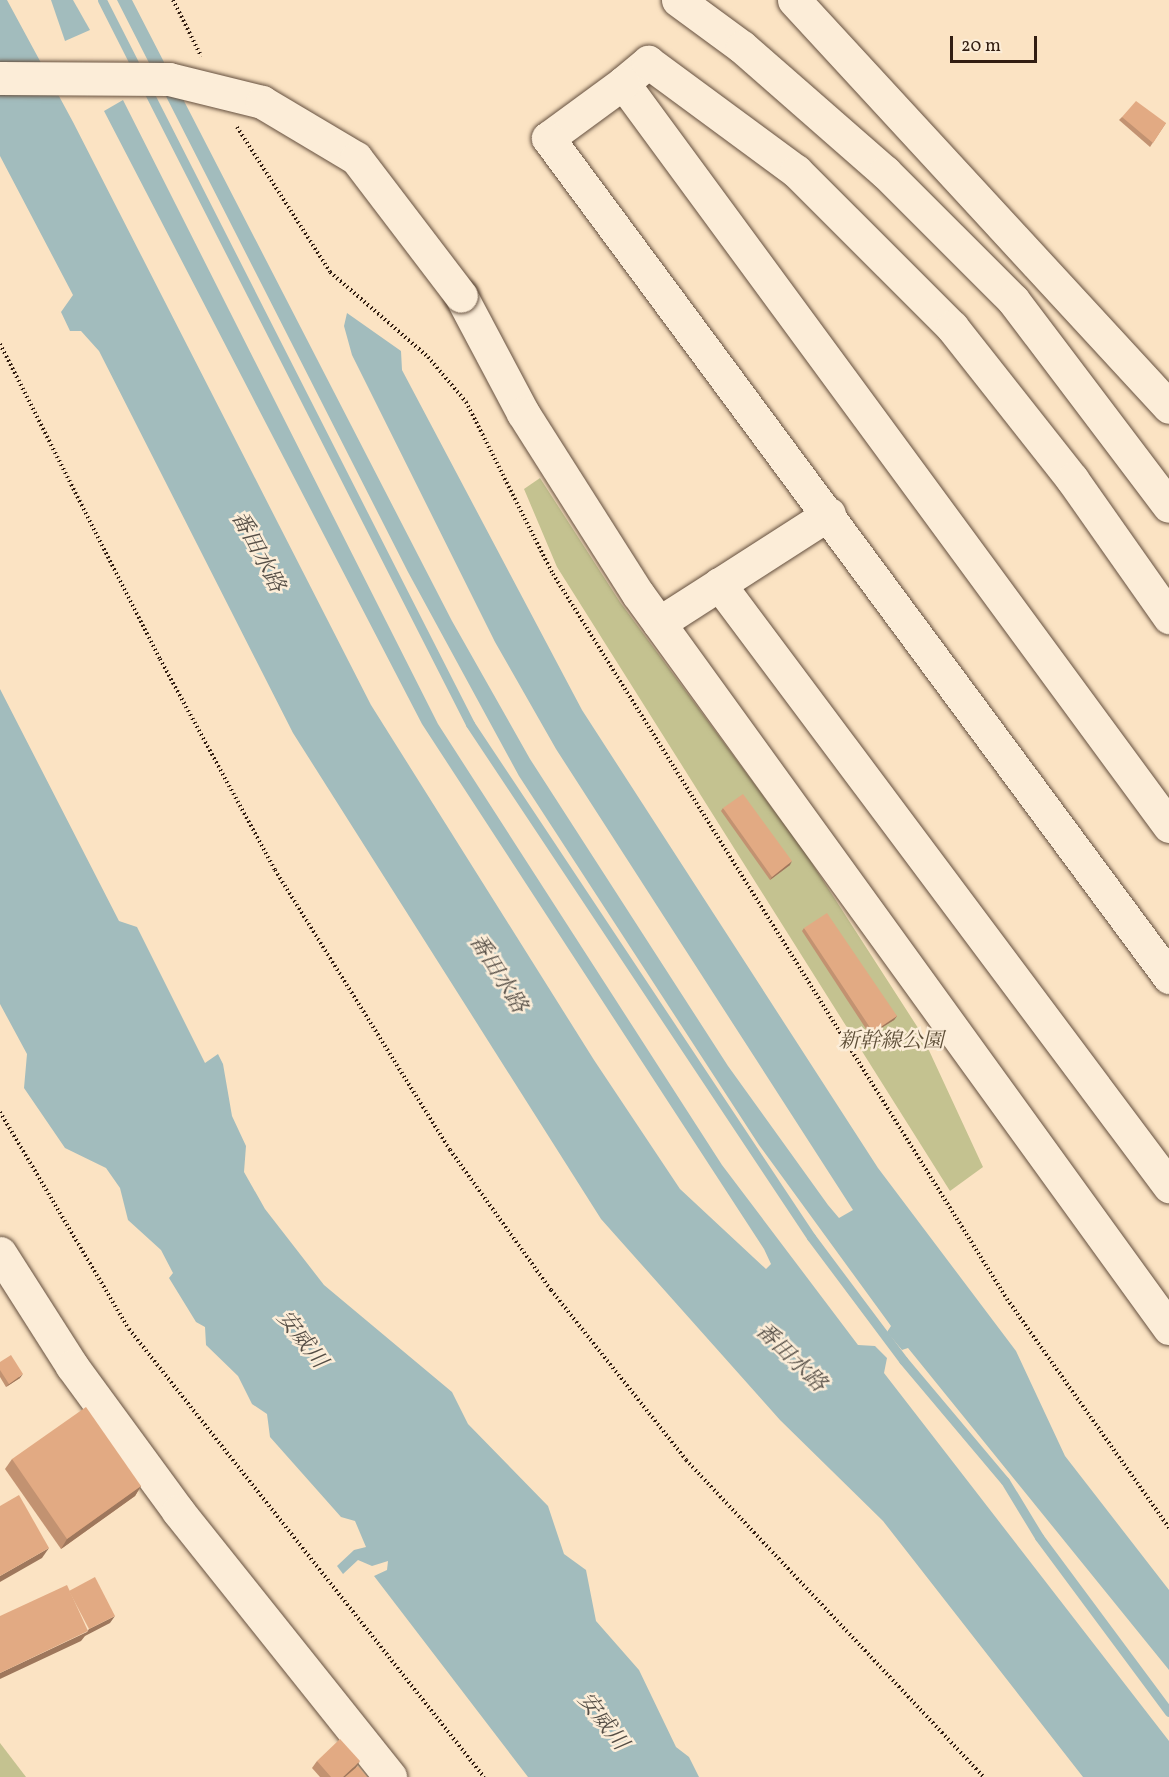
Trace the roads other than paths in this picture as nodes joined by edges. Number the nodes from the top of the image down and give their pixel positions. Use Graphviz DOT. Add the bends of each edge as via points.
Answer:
graph roads {
  1 [pos="678,0"];
  2 [pos="794,0"];
  3 [pos="0,78"];
  4 [pos="623,83"];
  5 [pos="1169,407"];
  6 [pos="1169,506"];
  7 [pos="830,513"];
  8 [pos="719,584"];
  9 [pos="1169,617"];
  10 [pos="658,623"];
  11 [pos="1169,826"];
  12 [pos="1169,977"];
  13 [pos="1169,1186"];
  14 [pos="0,1253"];
  15 [pos="1169,1328"];
  16 [pos="390,1777"];
  1 -- 6 [label="street" via="742,47 885,172 1013,300"];
  2 -- 5 [label="street"];
  3 -- 10 [label="street, bridge" via="169,79 262,102 356,159 461,296 572,495"];
  4 -- 7 [label="street" via="548,138"];
  4 -- 9 [label="street" via="648,62 796,171 952,327 1072,479"];
  4 -- 11 [label="street"];
  7 -- 8 [label="street"];
  7 -- 12 [label="street"];
  8 -- 10 [label="street"];
  8 -- 13 [label="street"];
  10 -- 15 [label="street"];
  14 -- 16 [label="street" via="72,1366 178,1511"];
}
